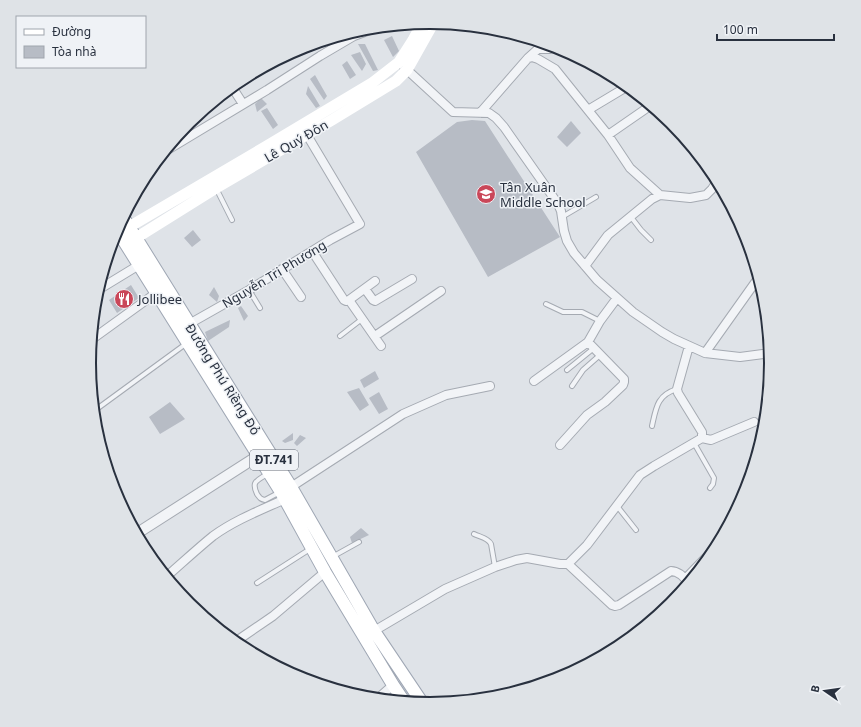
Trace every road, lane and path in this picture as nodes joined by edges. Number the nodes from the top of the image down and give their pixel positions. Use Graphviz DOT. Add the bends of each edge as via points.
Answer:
graph roads {
  1 [pos="429,29"];
  2 [pos="419,30"];
  3 [pos="349,39"];
  4 [pos="544,49"];
  5 [pos="528,58"];
  6 [pos="403,66"];
  7 [pos="622,89"];
  8 [pos="235,92"];
  9 [pos="243,104"];
  10 [pos="647,108"];
  11 [pos="588,110"];
  12 [pos="480,113"];
  13 [pos="307,134"];
  14 [pos="608,135"];
  15 [pos="179,143"];
  16 [pos="714,186"];
  17 [pos="216,188"];
  18 [pos="660,195"];
  19 [pos="596,197"];
  20 [pos="562,217"];
  21 [pos="631,217"];
  22 [pos="232,220"];
  23 [pos="126,225"];
  24 [pos="124,229"];
  25 [pos="651,240"];
  26 [pos="131,241"];
  27 [pos="312,252"];
  28 [pos="139,265"];
  29 [pos="585,266"];
  30 [pos="282,269"];
  31 [pos="412,279"];
  32 [pos="375,281"];
  33 [pos="755,282"];
  34 [pos="105,286"];
  35 [pos="365,289"];
  36 [pos="249,290"];
  37 [pos="441,291"];
  38 [pos="156,293"];
  39 [pos="302,297"];
  40 [pos="617,298"];
  41 [pos="349,300"];
  42 [pos="546,304"];
  43 [pos="260,308"];
  44 [pos="362,319"];
  45 [pos="600,321"];
  46 [pos="189,324"];
  47 [pos="98,335"];
  48 [pos="340,336"];
  49 [pos="375,336"];
  50 [pos="188,342"];
  51 [pos="591,345"];
  52 [pos="381,346"];
  53 [pos="689,346"];
  54 [pos="705,353"];
  55 [pos="765,354"];
  56 [pos="600,355"];
  57 [pos="567,370"];
  58 [pos="534,381"];
  59 [pos="490,386"];
  60 [pos="572,386"];
  61 [pos="677,389"];
  62 [pos="99,407"];
  63 [pos="754,422"];
  64 [pos="652,426"];
  65 [pos="702,438"];
  66 [pos="694,443"];
  67 [pos="560,445"];
  68 [pos="262,452"];
  69 [pos="269,473"];
  70 [pos="710,488"];
  71 [pos="286,493"];
  72 [pos="617,506"];
  73 [pos="636,530"];
  74 [pos="141,531"];
  75 [pos="474,534"];
  76 [pos="360,542"];
  77 [pos="312,547"];
  78 [pos="332,558"];
  79 [pos="568,564"];
  80 [pos="495,567"];
  81 [pos="325,572"];
  82 [pos="171,574"];
  83 [pos="686,580"];
  84 [pos="257,583"];
  85 [pos="374,631"];
  86 [pos="240,638"];
  87 [pos="393,685"];
  88 [pos="382,694"];
  89 [pos="401,696"];
  90 [pos="418,697"];
  1 -- 6 [label="main road, Lê Quý Đôn"];
  2 -- 6 [label="main road, Lê Quý Đôn"];
  3 -- 9 [label="street"];
  4 -- 5 [label="street" via="538,49"];
  5 -- 11 [label="street" via="538,59 555,69"];
  5 -- 12 [label="street"];
  6 -- 12 [label="street" via="453,112"];
  6 -- 13 [label="main road, Lê Quý Đôn" via="396,81"];
  6 -- 23 [label="main road, Lê Quý Đôn"];
  7 -- 11 [label="street"];
  8 -- 9 [label="street"];
  9 -- 15 [label="street"];
  10 -- 14 [label="street"];
  11 -- 14 [label="street"];
  12 -- 20 [label="street" via="489,113 504,127 558,204"];
  13 -- 17 [label="main road, Lê Quý Đôn"];
  13 -- 27 [label="street, Nguyễn Tri Phương" via="360,224"];
  14 -- 18 [label="street" via="630,168"];
  16 -- 18 [label="street" via="706,195 690,198"];
  17 -- 22 [label="lane"];
  17 -- 26 [label="main road, Lê Quý Đôn"];
  18 -- 21 [label="street"];
  19 -- 20 [label="lane"];
  20 -- 29 [label="street" via="567,241"];
  21 -- 25 [label="lane"];
  21 -- 29 [label="street" via="608,235"];
  24 -- 26 [label="main road, Đường Phú Riềng Đỏ / ĐT.741"];
  26 -- 28 [label="main road, Đường Phú Riềng Đỏ / ĐT.741"];
  26 -- 46 [label="main road, Đường Phú Riềng Đỏ / ĐT.741"];
  27 -- 30 [label="street, Nguyễn Tri Phương"];
  27 -- 41 [label="street" via="344,300"];
  28 -- 34 [label="street"];
  28 -- 38 [label="main road, Đường Phú Riềng Đỏ / ĐT.741"];
  29 -- 40 [label="street"];
  30 -- 36 [label="street, Nguyễn Tri Phương"];
  30 -- 39 [label="street"];
  31 -- 35 [label="street" via="375,301"];
  32 -- 35 [label="street"];
  33 -- 54 [label="street"];
  35 -- 41 [label="street"];
  36 -- 43 [label="lane"];
  36 -- 46 [label="street, Nguyễn Tri Phương"];
  37 -- 49 [label="street"];
  38 -- 47 [label="street"];
  38 -- 50 [label="main road, Đường Phú Riềng Đỏ / ĐT.741"];
  40 -- 45 [label="street"];
  40 -- 53 [label="street" via="662,332"];
  41 -- 44 [label="street"];
  42 -- 45 [label="lane" via="564,312 582,312"];
  44 -- 48 [label="lane"];
  44 -- 49 [label="street"];
  45 -- 51 [label="street"];
  46 -- 68 [label="main road, Đường Phú Riềng Đỏ / ĐT.741"];
  49 -- 52 [label="street"];
  50 -- 62 [label="lane"];
  50 -- 68 [label="main road, Đường Phú Riềng Đỏ / ĐT.741"];
  51 -- 56 [label="street"];
  51 -- 57 [label="lane"];
  51 -- 58 [label="street"];
  53 -- 54 [label="street"];
  53 -- 61 [label="street"];
  54 -- 55 [label="street" via="740,357"];
  56 -- 60 [label="lane" via="583,370"];
  56 -- 67 [label="street" via="624,379 623,385 587,415"];
  59 -- 71 [label="street" via="446,395 403,414"];
  61 -- 64 [label="lane" via="662,396 656,407"];
  61 -- 65 [label="street" via="702,432"];
  63 -- 65 [label="street" via="711,440"];
  65 -- 66 [label="street"];
  66 -- 70 [label="lane" via="714,478"];
  66 -- 72 [label="street" via="640,475"];
  68 -- 69 [label="main road, Đường Phú Riềng Đỏ / ĐT.741"];
  68 -- 71 [label="main road, Đường Phú Riềng Đỏ / ĐT.741"];
  68 -- 74 [label="street"];
  69 -- 71 [label="main road, Đường Phú Riềng Đỏ / ĐT.741"];
  69 -- 71 [label="lane" via="254,484 260,498 265,500"];
  71 -- 77 [label="main road, Đường Phú Riềng Đỏ / ĐT.741"];
  71 -- 78 [label="main road, Đường Phú Riềng Đỏ / ĐT.741"];
  71 -- 82 [label="street" via="214,536"];
  72 -- 73 [label="lane"];
  72 -- 79 [label="street" via="587,545"];
  75 -- 80 [label="lane" via="490,541"];
  76 -- 78 [label="lane"];
  77 -- 81 [label="main road, Đường Phú Riềng Đỏ / ĐT.741"];
  77 -- 84 [label="lane"];
  78 -- 85 [label="main road, Đường Phú Riềng Đỏ / ĐT.741"];
  79 -- 80 [label="street" via="527,558"];
  79 -- 83 [label="street" via="615,606 671,571 674,570"];
  80 -- 85 [label="street" via="445,589"];
  81 -- 86 [label="street" via="273,616"];
  81 -- 87 [label="main road, Đường Phú Riềng Đỏ / ĐT.741"];
  85 -- 90 [label="main road, Đường Phú Riềng Đỏ / ĐT.741"];
  87 -- 88 [label="street"];
  87 -- 89 [label="main road, Đường Phú Riềng Đỏ / ĐT.741"];
}
